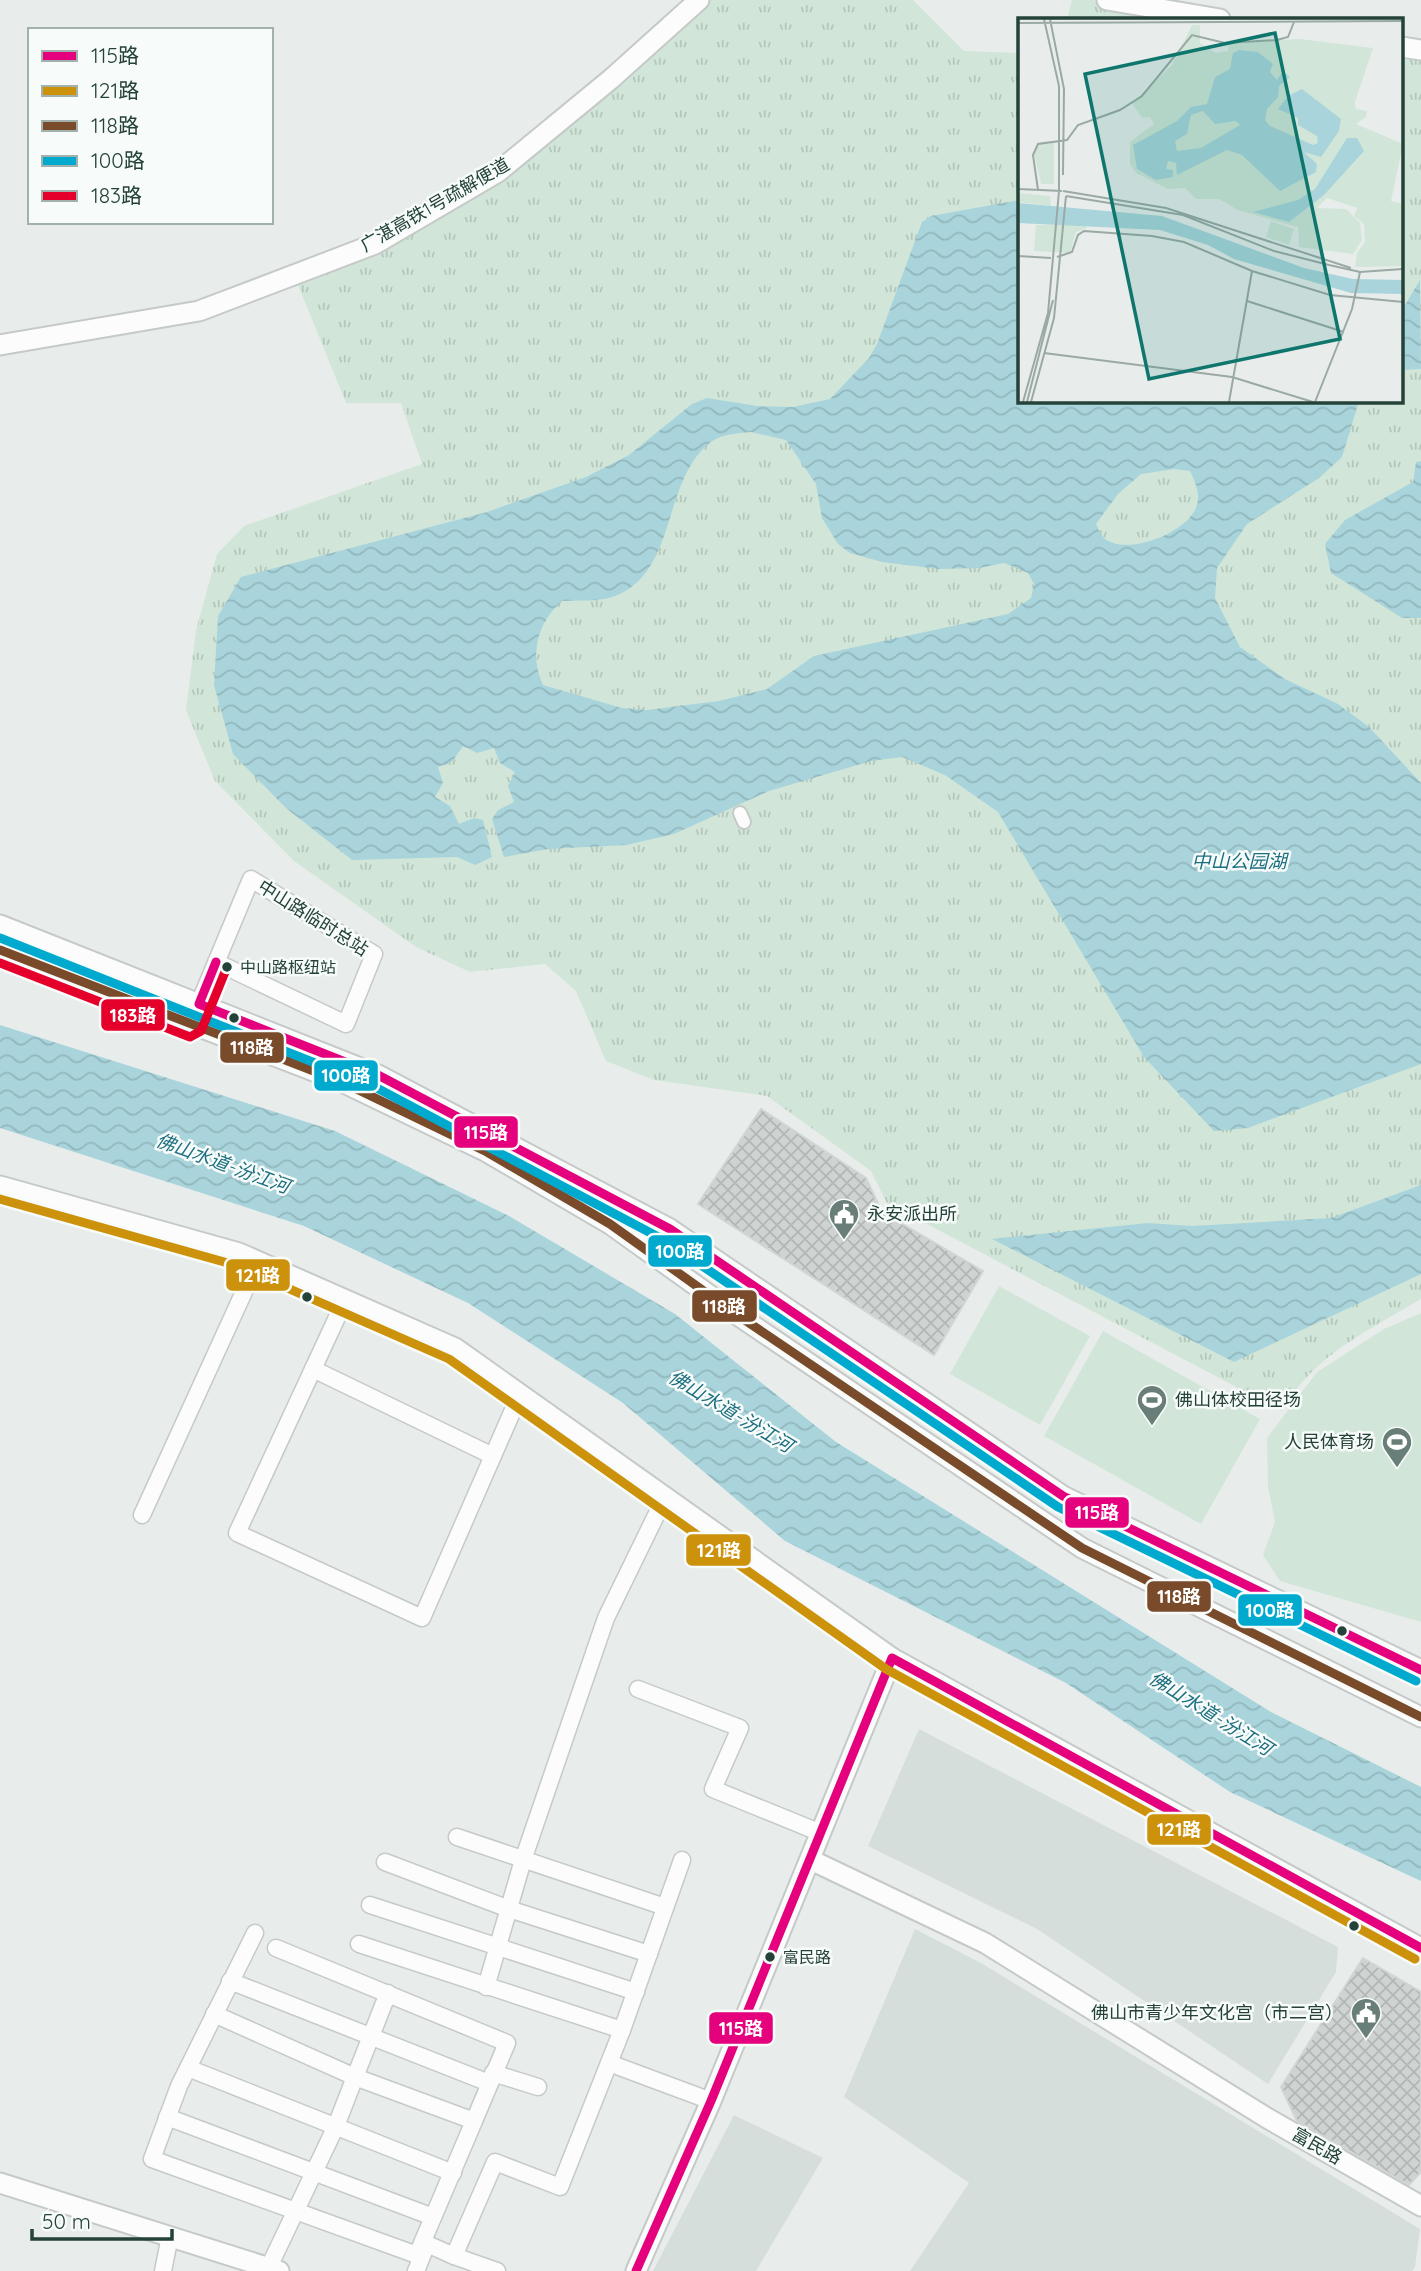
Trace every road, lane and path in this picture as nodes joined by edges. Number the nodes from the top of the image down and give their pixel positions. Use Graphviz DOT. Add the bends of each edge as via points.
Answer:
graph roads {
  1 [pos="699,0"];
  2 [pos="1107,0"];
  3 [pos="1214,18"];
  4 [pos="0,345"];
  5 [pos="0,925"];
  6 [pos="0,950"];
  7 [pos="216,962"];
  8 [pos="199,1004"];
  9 [pos="190,1025"];
  10 [pos="0,1186"];
  11 [pos="258,1261"];
  12 [pos="345,1300"];
  13 [pos="313,1369"];
  14 [pos="520,1394"];
  15 [pos="493,1456"];
  16 [pos="665,1497"];
  17 [pos="142,1515"];
  18 [pos="892,1658"];
  19 [pos="1421,1670"];
  20 [pos="638,1689"];
  21 [pos="1421,1717"];
  22 [pos="821,1833"];
  23 [pos="457,1837"];
  24 [pos="523,1860"];
  25 [pos="682,1860"];
  26 [pos="811,1860"];
  27 [pos="386,1862"];
  28 [pos="370,1905"];
  29 [pos="665,1908"];
  30 [pos="509,1909"];
  31 [pos="255,1933"];
  32 [pos="359,1944"];
  33 [pos="498,1945"];
  34 [pos="276,1948"];
  35 [pos="1421,1948"];
  36 [pos="649,1954"];
  37 [pos="230,1981"];
  38 [pos="486,1987"];
  39 [pos="636,1992"];
  40 [pos="388,1993"];
  41 [pos="214,2014"];
  42 [pos="622,2030"];
  43 [pos="371,2036"];
  44 [pos="609,2063"];
  45 [pos="188,2068"];
  46 [pos="355,2077"];
  47 [pos="491,2078"];
  48 [pos="538,2087"];
  49 [pos="711,2101"];
  50 [pos="167,2117"];
  51 [pos="474,2120"];
  52 [pos="336,2126"];
  53 [pos="313,2170"];
  54 [pos="453,2173"];
  55 [pos="0,2183"];
  56 [pos="1421,2206"];
  57 [pos="295,2210"];
  58 [pos="433,2217"];
  59 [pos="170,2236"];
  60 [pos="454,2256"];
  61 [pos="274,2269"];
  62 [pos="163,2271"];
  63 [pos="416,2271"];
  64 [pos="497,2271"];
  65 [pos="636,2271"];
  1 -- 4 [label="street, 广湛高铁1号疏解便道" via="498,172 375,244 199,312"];
  2 -- 3 [label="street"];
  5 -- 8 [label="street"];
  6 -- 9 [label="street"];
  7 -- 7 [label="street, 中山路临时总站" via="346,1024 374,954 251,879"];
  7 -- 8 [label="street"];
  8 -- 9 [label="street"];
  8 -- 19 [label="street" via="378,1075 670,1229 1062,1496"];
  9 -- 21 [label="street" via="342,1082 487,1152 610,1224 1082,1548"];
  10 -- 11 [label="street"];
  11 -- 12 [label="street"];
  11 -- 17 [label="street"];
  12 -- 13 [label="street"];
  12 -- 14 [label="street" via="455,1348"];
  13 -- 15 [label="street"];
  13 -- 15 [label="street" via="237,1533 422,1618"];
  14 -- 15 [label="street"];
  14 -- 16 [label="street"];
  16 -- 18 [label="street"];
  16 -- 24 [label="street" via="606,1618"];
  18 -- 22 [label="street"];
  18 -- 35 [label="street"];
  20 -- 22 [label="street" via="740,1728 713,1789"];
  22 -- 26 [label="street"];
  23 -- 24 [label="street"];
  24 -- 29 [label="street"];
  24 -- 30 [label="street"];
  25 -- 29 [label="street"];
  26 -- 49 [label="street"];
  26 -- 56 [label="street, 富民路" via="985,1943 1267,2118"];
  27 -- 30 [label="street"];
  28 -- 33 [label="street"];
  29 -- 36 [label="street"];
  30 -- 33 [label="street"];
  30 -- 36 [label="street"];
  31 -- 37 [label="street"];
  32 -- 38 [label="street"];
  33 -- 38 [label="street"];
  33 -- 39 [label="street"];
  34 -- 40 [label="street"];
  36 -- 39 [label="street"];
  37 -- 41 [label="street"];
  37 -- 43 [label="street"];
  38 -- 42 [label="street"];
  39 -- 42 [label="street"];
  40 -- 43 [label="street"];
  40 -- 47 [label="street" via="507,2043"];
  41 -- 45 [label="street"];
  41 -- 46 [label="street"];
  42 -- 44 [label="street"];
  43 -- 46 [label="street"];
  43 -- 47 [label="street"];
  44 -- 49 [label="street"];
  44 -- 60 [label="street" via="560,2188 495,2162"];
  45 -- 50 [label="street"];
  45 -- 52 [label="street"];
  46 -- 51 [label="street"];
  46 -- 52 [label="street"];
  47 -- 48 [label="street"];
  47 -- 51 [label="street"];
  49 -- 65 [label="street"];
  50 -- 53 [label="street"];
  50 -- 57 [label="street" via="152,2159"];
  51 -- 54 [label="street"];
  52 -- 53 [label="street"];
  52 -- 54 [label="street"];
  53 -- 57 [label="street"];
  53 -- 58 [label="street"];
  54 -- 58 [label="street"];
  55 -- 59 [label="street"];
  57 -- 58 [label="street" via="417,2255"];
  57 -- 61 [label="street"];
  59 -- 61 [label="street"];
  59 -- 62 [label="street"];
  60 -- 63 [label="street" via="427,2244"];
  60 -- 64 [label="street"];
}
